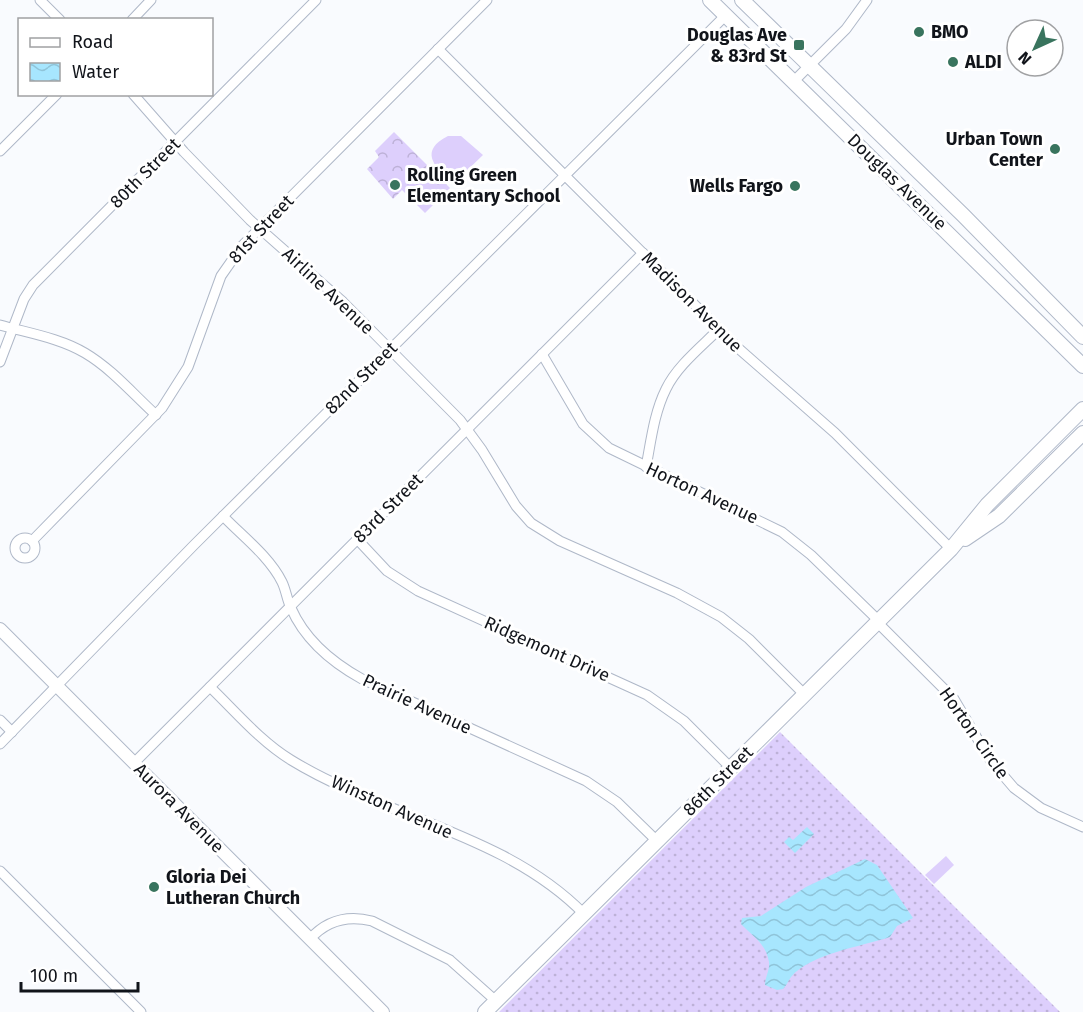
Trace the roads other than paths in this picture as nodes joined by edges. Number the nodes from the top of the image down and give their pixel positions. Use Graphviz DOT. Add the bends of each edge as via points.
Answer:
graph roads {
  1 [pos="40,0"];
  2 [pos="151,0"];
  3 [pos="316,0"];
  4 [pos="487,0"];
  5 [pos="710,0"];
  6 [pos="742,0"];
  7 [pos="867,0"];
  8 [pos="726,15"];
  9 [pos="58,18"];
  10 [pos="134,18"];
  11 [pos="438,49"];
  12 [pos="809,66"];
  13 [pos="794,82"];
  14 [pos="55,96"];
  15 [pos="135,96"];
  16 [pos="176,143"];
  17 [pos="0,152"];
  18 [pos="564,175"];
  19 [pos="909,193"];
  20 [pos="963,215"];
  21 [pos="259,228"];
  22 [pos="643,253"];
  23 [pos="0,325"];
  24 [pos="12,328"];
  25 [pos="719,329"];
  26 [pos="1083,337"];
  27 [pos="390,349"];
  28 [pos="542,354"];
  29 [pos="0,363"];
  30 [pos="1083,366"];
  31 [pos="1083,409"];
  32 [pos="156,415"];
  33 [pos="468,429"];
  34 [pos="1083,433"];
  35 [pos="646,467"];
  36 [pos="223,516"];
  37 [pos="357,539"];
  38 [pos="32,541"];
  39 [pos="951,549"];
  40 [pos="290,607"];
  41 [pos="878,621"];
  42 [pos="0,629"];
  43 [pos="58,687"];
  44 [pos="210,687"];
  45 [pos="804,694"];
  46 [pos="0,720"];
  47 [pos="12,732"];
  48 [pos="0,744"];
  49 [pos="134,763"];
  50 [pos="731,768"];
  51 [pos="1083,826"];
  52 [pos="657,841"];
  53 [pos="0,871"];
  54 [pos="584,914"];
  55 [pos="310,939"];
  56 [pos="496,1001"];
  57 [pos="141,1012"];
  58 [pos="383,1012"];
  59 [pos="484,1012"];
  1 -- 9 [label="street"];
  2 -- 10 [label="street"];
  3 -- 16 [label="street, 80th Street"];
  4 -- 11 [label="street, 81st Street"];
  5 -- 8 [label="main road, Douglas Avenue"];
  6 -- 12 [label="main road, Douglas Avenue"];
  7 -- 12 [label="street" via="846,29"];
  8 -- 13 [label="main road, Douglas Avenue"];
  8 -- 18 [label="street, 82nd Street"];
  11 -- 18 [label="street, Madison Avenue"];
  11 -- 21 [label="street, 81st Street"];
  12 -- 13 [label="street"];
  12 -- 20 [label="main road, Douglas Avenue"];
  13 -- 19 [label="main road, Douglas Avenue"];
  14 -- 17 [label="street"];
  15 -- 16 [label="street, Airline Avenue"];
  16 -- 21 [label="street, Airline Avenue"];
  16 -- 24 [label="street, 80th Street" via="33,285"];
  18 -- 22 [label="street, Madison Avenue"];
  18 -- 27 [label="street, 82nd Street"];
  19 -- 20 [label="main road" via="945,223 956,222"];
  19 -- 30 [label="main road, Douglas Avenue"];
  20 -- 26 [label="main road, Douglas Avenue"];
  21 -- 27 [label="street, Airline Avenue"];
  21 -- 32 [label="street, 81st Street" via="221,276 188,367"];
  22 -- 25 [label="street, Madison Avenue"];
  22 -- 28 [label="street, 83rd Street"];
  23 -- 24 [label="street"];
  24 -- 29 [label="street, 80th Street"];
  24 -- 32 [label="street" via="84,352"];
  25 -- 35 [label="street" via="686,362 666,390 657,411"];
  25 -- 39 [label="street, Madison Avenue" via="835,433"];
  27 -- 33 [label="street, Airline Avenue"];
  27 -- 36 [label="street, 82nd Street"];
  28 -- 33 [label="street, 83rd Street"];
  28 -- 35 [label="street, Horton Avenue" via="591,433 609,448"];
  31 -- 39 [label="main road, 86th Street" via="987,505"];
  32 -- 38 [label="street, 81st Street"];
  33 -- 37 [label="street, 83rd Street"];
  33 -- 45 [label="street, Airline Avenue" via="531,523 549,536 721,616"];
  34 -- 39 [label="main road, 86th Street" via="999,516"];
  35 -- 41 [label="street, Horton Avenue" via="782,531"];
  36 -- 40 [label="street, Prairie Avenue" via="270,564 282,582"];
  36 -- 43 [label="street, 82nd Street"];
  37 -- 40 [label="street, 83rd Street"];
  37 -- 50 [label="street, Ridgemont Drive" via="387,571 418,591 647,695 684,720"];
  39 -- 41 [label="main road, 86th Street"];
  40 -- 44 [label="street, 83rd Street"];
  40 -- 52 [label="street, Prairie Avenue" via="310,638 348,671 586,781 617,802"];
  41 -- 45 [label="main road, 86th Street"];
  41 -- 51 [label="street, Horton Circle" via="954,699 990,760 1014,788 1041,808"];
  42 -- 43 [label="street, Aurora Avenue"];
  43 -- 47 [label="street, 82nd Street"];
  43 -- 49 [label="street, Aurora Avenue"];
  44 -- 49 [label="street, 83rd Street"];
  44 -- 54 [label="street, Winston Avenue" via="257,734 291,760 514,861 554,886"];
  45 -- 50 [label="main road, 86th Street"];
  46 -- 47 [label="street"];
  47 -- 48 [label="street, 82nd Street"];
  49 -- 55 [label="street, Aurora Avenue"];
  50 -- 52 [label="main road, 86th Street"];
  52 -- 54 [label="main road, 86th Street"];
  53 -- 57 [label="street"];
  54 -- 56 [label="main road, 86th Street"];
  55 -- 56 [label="street" via="334,921 372,921 450,960"];
  55 -- 58 [label="street, Aurora Avenue"];
  56 -- 59 [label="main road, 86th Street"];
}
